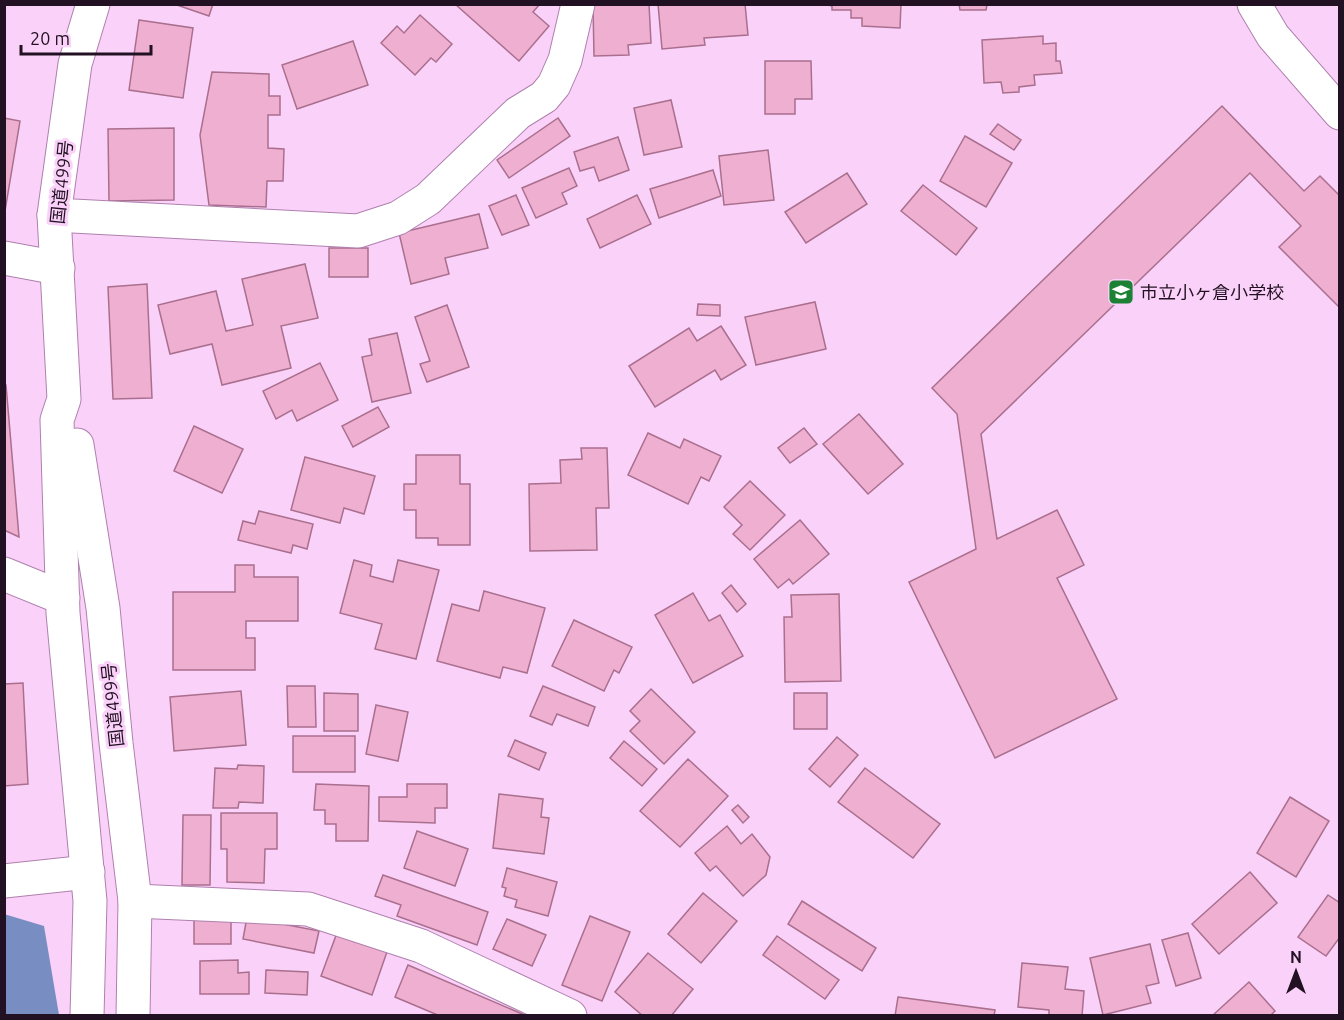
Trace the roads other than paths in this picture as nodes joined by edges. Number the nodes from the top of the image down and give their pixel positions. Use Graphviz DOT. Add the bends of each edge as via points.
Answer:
graph roads {
  1 [pos="93,4"];
  2 [pos="578,4"];
  3 [pos="1254,4"];
  4 [pos="1340,113"];
  5 [pos="54,215"];
  6 [pos="4,258"];
  7 [pos="58,268"];
  8 [pos="64,399"];
  9 [pos="4,574"];
  10 [pos="63,598"];
  11 [pos="88,872"];
  12 [pos="4,881"];
  13 [pos="135,901"];
  14 [pos="87,1016"];
  15 [pos="133,1016"];
  16 [pos="570,1016"];
  1 -- 5 [label="main road, 国道499号" via="75,64"];
  2 -- 5 [label="main road" via="565,60 544,97 518,113 428,199 398,218 358,231"];
  3 -- 4 [label="main road" via="1273,36"];
  5 -- 7 [label="main road, 国道499号"];
  6 -- 7 [label="main road"];
  7 -- 8 [label="main road, 国道499号"];
  8 -- 10 [label="main road, 国道499号" via="57,420"];
  8 -- 13 [label="main road, 国道499号" via="74,417 103,608"];
  9 -- 10 [label="main road"];
  10 -- 11 [label="main road, 国道499号"];
  11 -- 12 [label="main road"];
  11 -- 14 [label="main road, 国道499号"];
  13 -- 15 [label="main road, 国道499号"];
  13 -- 16 [label="main road" via="308,909 421,946"];
}
